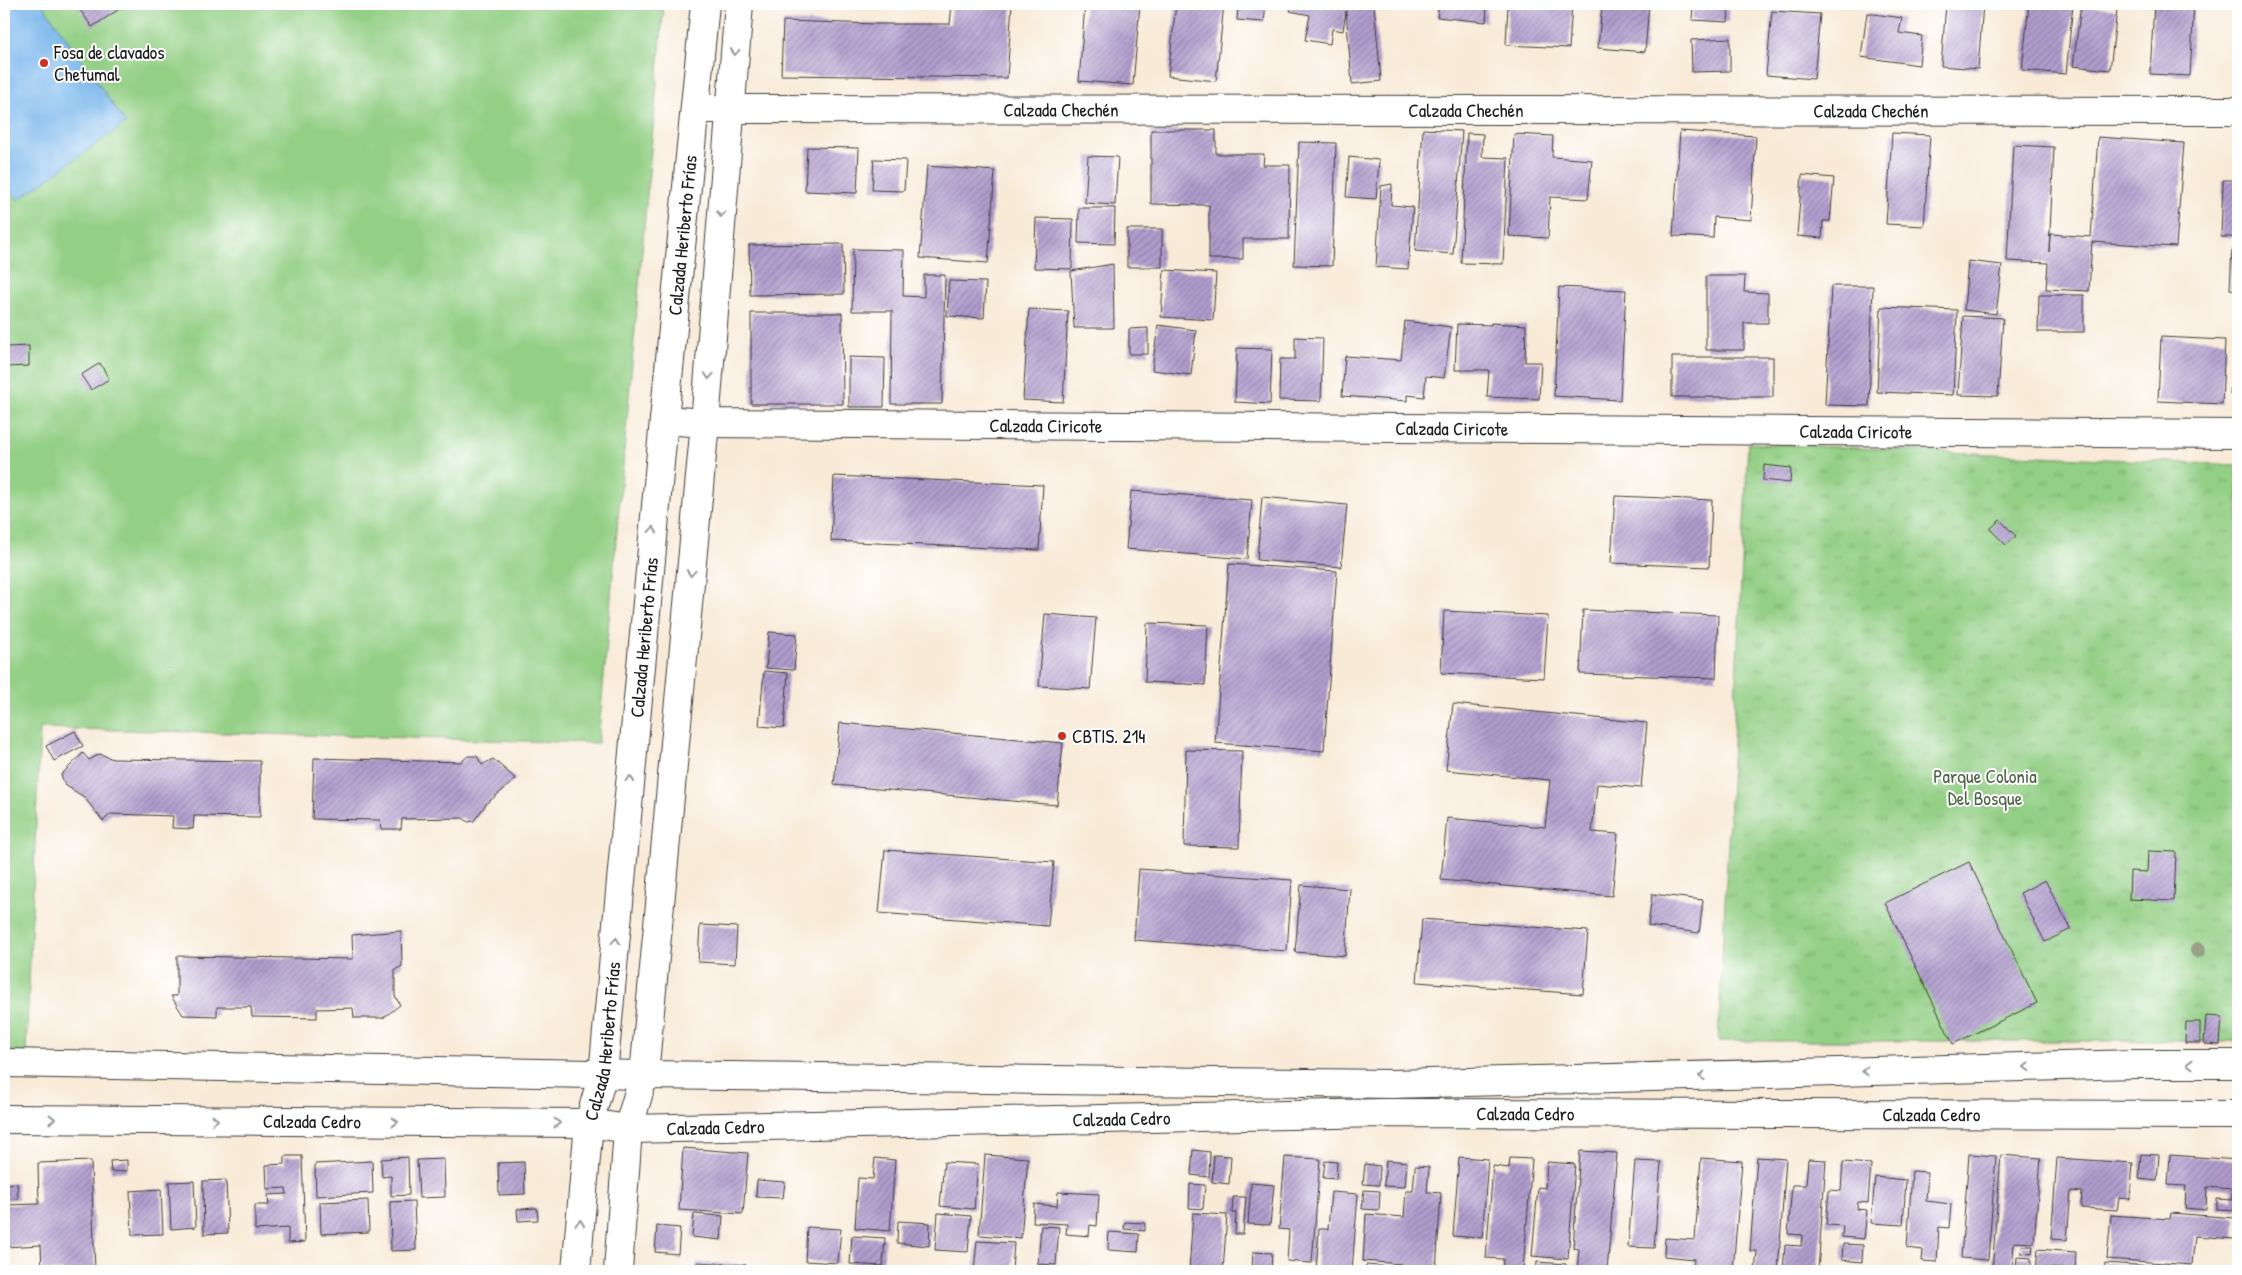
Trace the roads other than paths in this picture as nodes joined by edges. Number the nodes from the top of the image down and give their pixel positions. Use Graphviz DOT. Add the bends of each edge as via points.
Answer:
graph roads {
  1 [pos="705,4"];
  2 [pos="739,4"];
  3 [pos="695,109"];
  4 [pos="730,109"];
  5 [pos="2238,111"];
  6 [pos="664,420"];
  7 [pos="705,424"];
  8 [pos="2238,434"];
  9 [pos="4,1063"];
  10 [pos="2238,1064"];
  11 [pos="603,1074"];
  12 [pos="644,1075"];
  13 [pos="2238,1115"];
  14 [pos="4,1119"];
  15 [pos="589,1123"];
  16 [pos="628,1129"];
  17 [pos="576,1271"];
  18 [pos="618,1271"];
  1 -- 3 [label="street, Calzada Heriberto Frías"];
  2 -- 4 [label="street, Calzada Heriberto Frías, one-way"];
  3 -- 4 [label="street, Calzada Chechén"];
  3 -- 6 [label="street, Calzada Heriberto Frías"];
  4 -- 5 [label="street, Calzada Chechén"];
  4 -- 7 [label="street, Calzada Heriberto Frías, one-way"];
  6 -- 7 [label="street, Calzada Ciricote"];
  11 -- 6 [label="street, Calzada Heriberto Frías, one-way"];
  7 -- 8 [label="street, Calzada Ciricote"];
  7 -- 12 [label="street, Calzada Heriberto Frías, one-way"];
  9 -- 11 [label="street, Calzada Cedro"];
  10 -- 12 [label="street, Calzada Cedro, one-way" via="1392,1084"];
  11 -- 12 [label="street, Calzada Cedro"];
  11 -- 15 [label="street, Calzada Heriberto Frías"];
  12 -- 16 [label="street, Calzada Heriberto Frías"];
  13 -- 16 [label="street, Calzada Cedro" via="1382,1113"];
  14 -- 15 [label="street, Calzada Cedro, one-way"];
  15 -- 16 [label="street, Calzada Cedro"];
  17 -- 15 [label="street, Calzada Heriberto Frías, one-way"];
  16 -- 18 [label="street, Calzada Heriberto Frías"];
}
